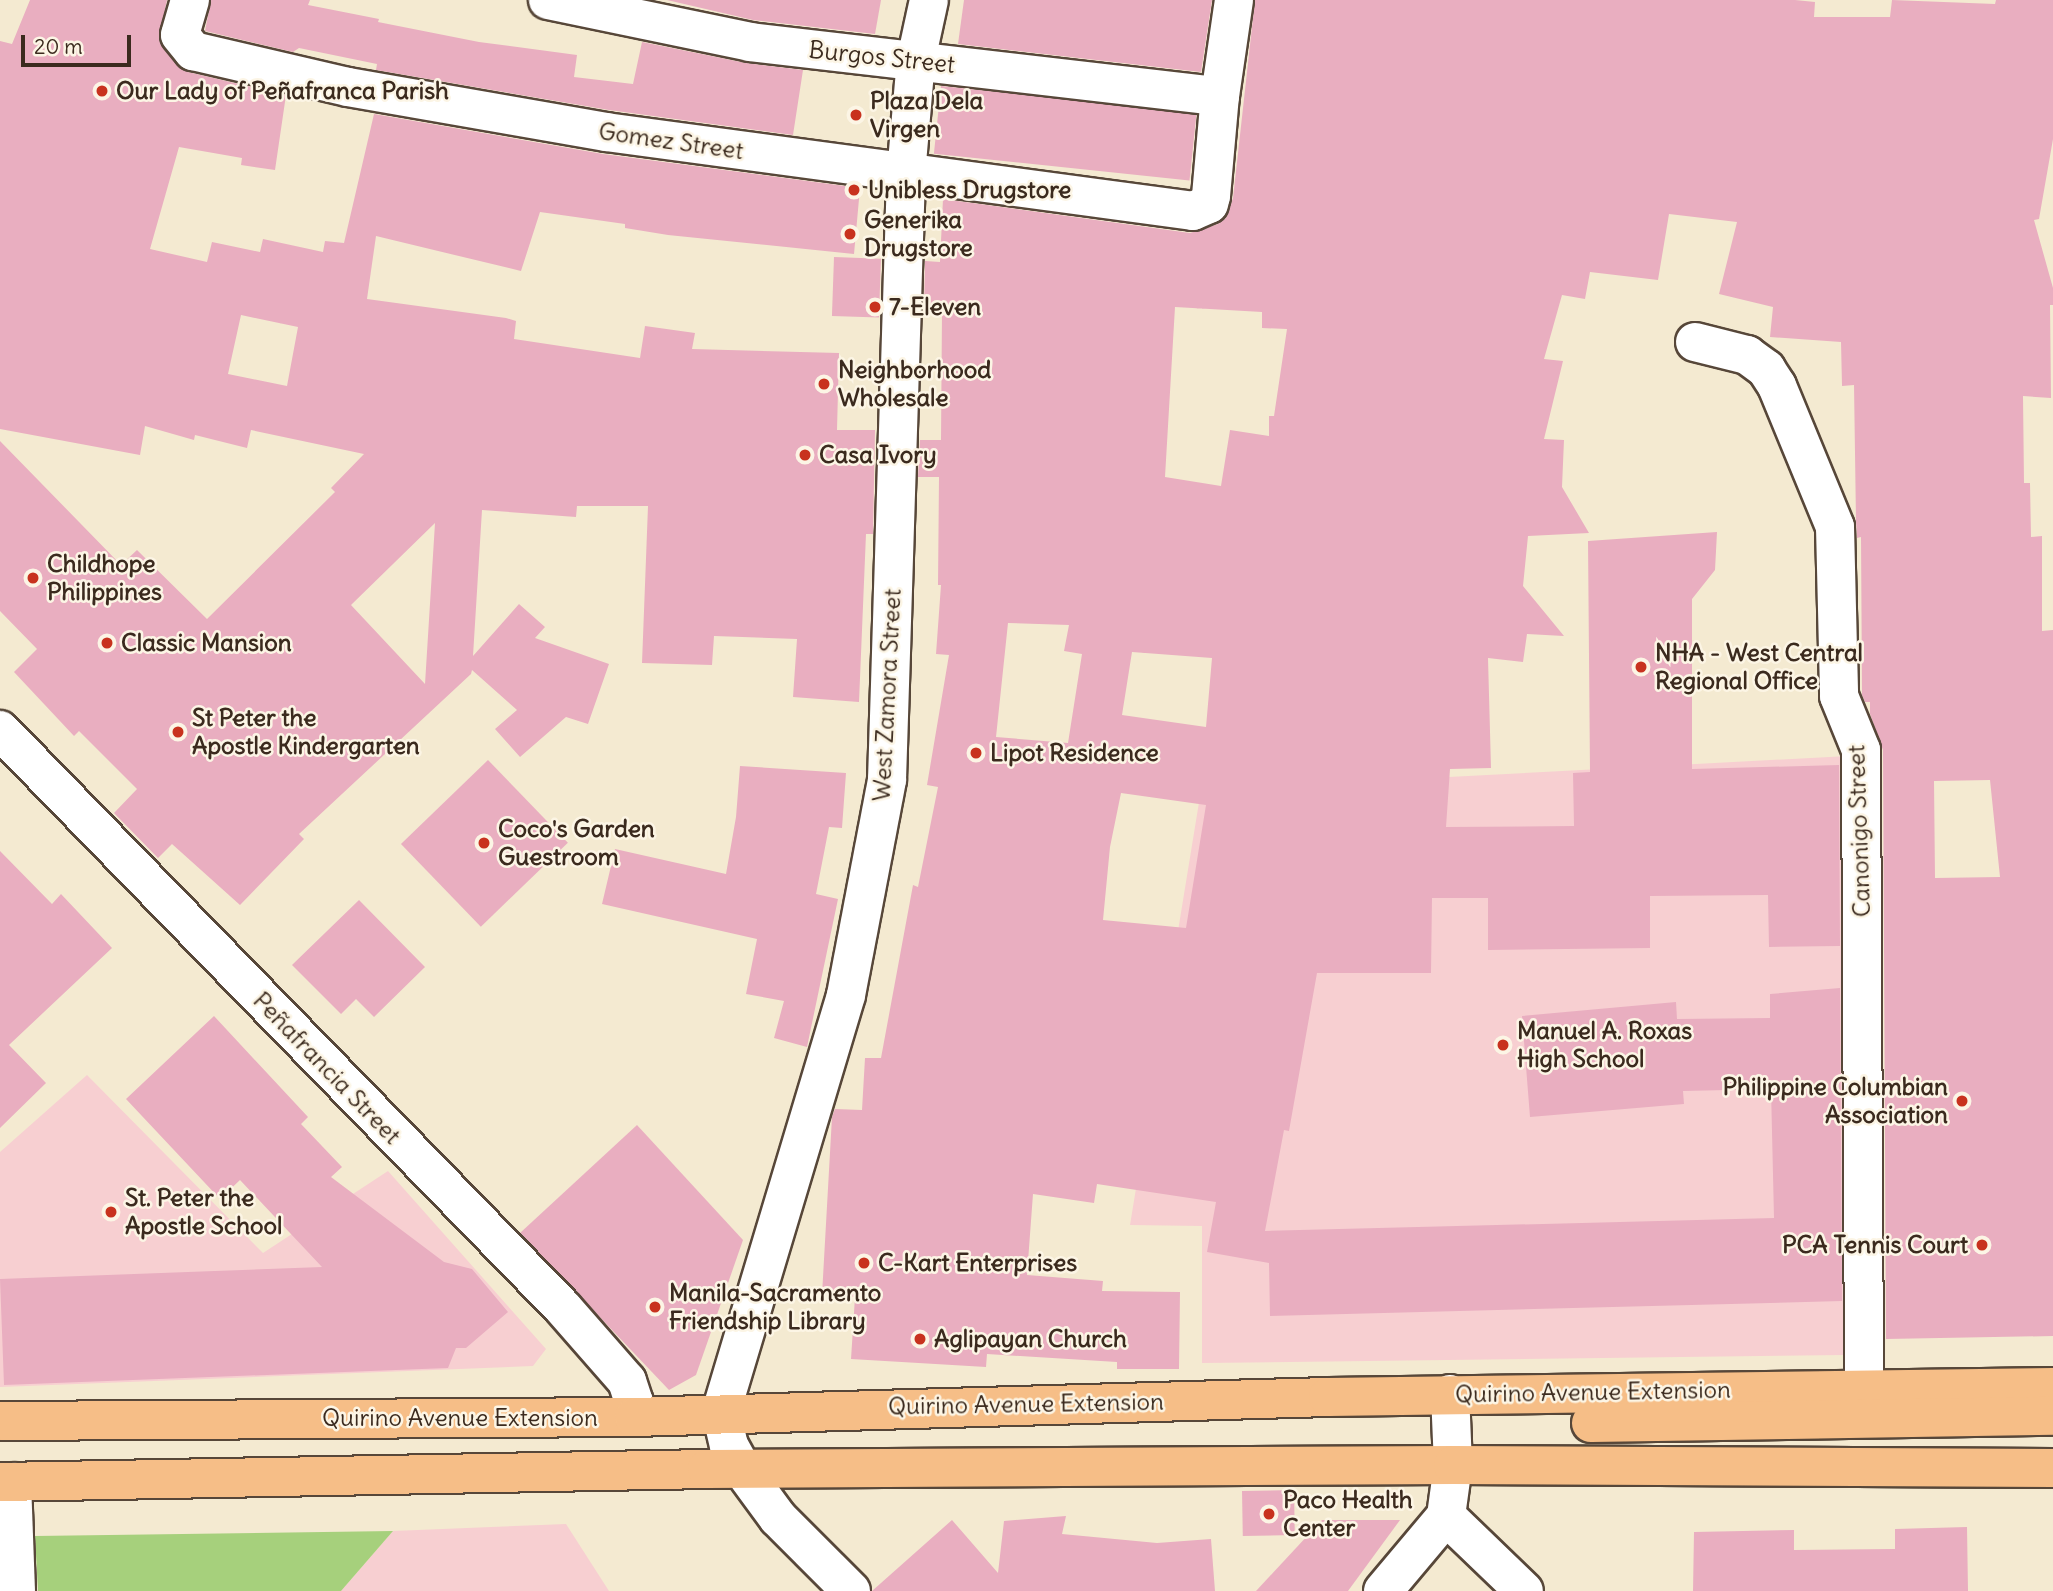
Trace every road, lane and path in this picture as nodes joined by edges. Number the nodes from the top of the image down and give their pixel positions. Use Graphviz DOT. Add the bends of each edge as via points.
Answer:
graph roads {
  1 [pos="190,0"];
  2 [pos="548,0"];
  3 [pos="929,0"];
  4 [pos="1234,0"];
  5 [pos="916,60"];
  6 [pos="1220,96"];
  7 [pos="906,174"];
  8 [pos="1695,342"];
  9 [pos="0,730"];
  10 [pos="2053,1387"];
  11 [pos="1864,1388"];
  12 [pos="1450,1394"];
  13 [pos="720,1412"];
  14 [pos="2053,1416"];
  15 [pos="634,1417"];
  16 [pos="0,1421"];
  17 [pos="1591,1423"];
  18 [pos="1453,1465"];
  19 [pos="2053,1468"];
  20 [pos="742,1469"];
  21 [pos="6,1482"];
  22 [pos="1446,1516"];
  23 [pos="16,1591"];
  24 [pos="851,1591"];
  25 [pos="1383,1591"];
  26 [pos="1524,1591"];
  1 -- 7 [label="street, Gomez Street" via="180,35 193,51 348,87 592,130"];
  2 -- 5 [label="street, Burgos Street" via="737,40"];
  3 -- 5 [label="street, West Zamora Street"];
  4 -- 6 [label="street"];
  5 -- 6 [label="street, Burgos Street"];
  5 -- 7 [label="street, West Zamora Street"];
  6 -- 7 [label="street, Gomez Street" via="1209,204 1193,211"];
  7 -- 13 [label="street, West Zamora Street" via="887,780 846,995"];
  8 -- 11 [label="street, Canonigo Street" via="1747,355 1766,369 1835,527 1839,696 1861,750"];
  9 -- 15 [label="street, Peñafrancia Street" via="563,1308 627,1381 635,1402"];
  10 -- 11 [label="main road, Quirino Avenue Extension"];
  11 -- 12 [label="main road, Quirino Avenue Extension"];
  12 -- 13 [label="main road, Quirino Avenue Extension"];
  12 -- 18 [label="street"];
  13 -- 15 [label="main road, Quirino Avenue Extension"];
  13 -- 20 [label="street" via="729,1446"];
  14 -- 17 [label="main road"];
  15 -- 16 [label="main road, Quirino Avenue Extension"];
  18 -- 19 [label="main road"];
  18 -- 20 [label="main road"];
  18 -- 22 [label="street"];
  20 -- 21 [label="main road"];
  20 -- 24 [label="street" via="778,1518"];
  21 -- 23 [label="street"];
  22 -- 25 [label="street"];
  22 -- 26 [label="street"];
}
